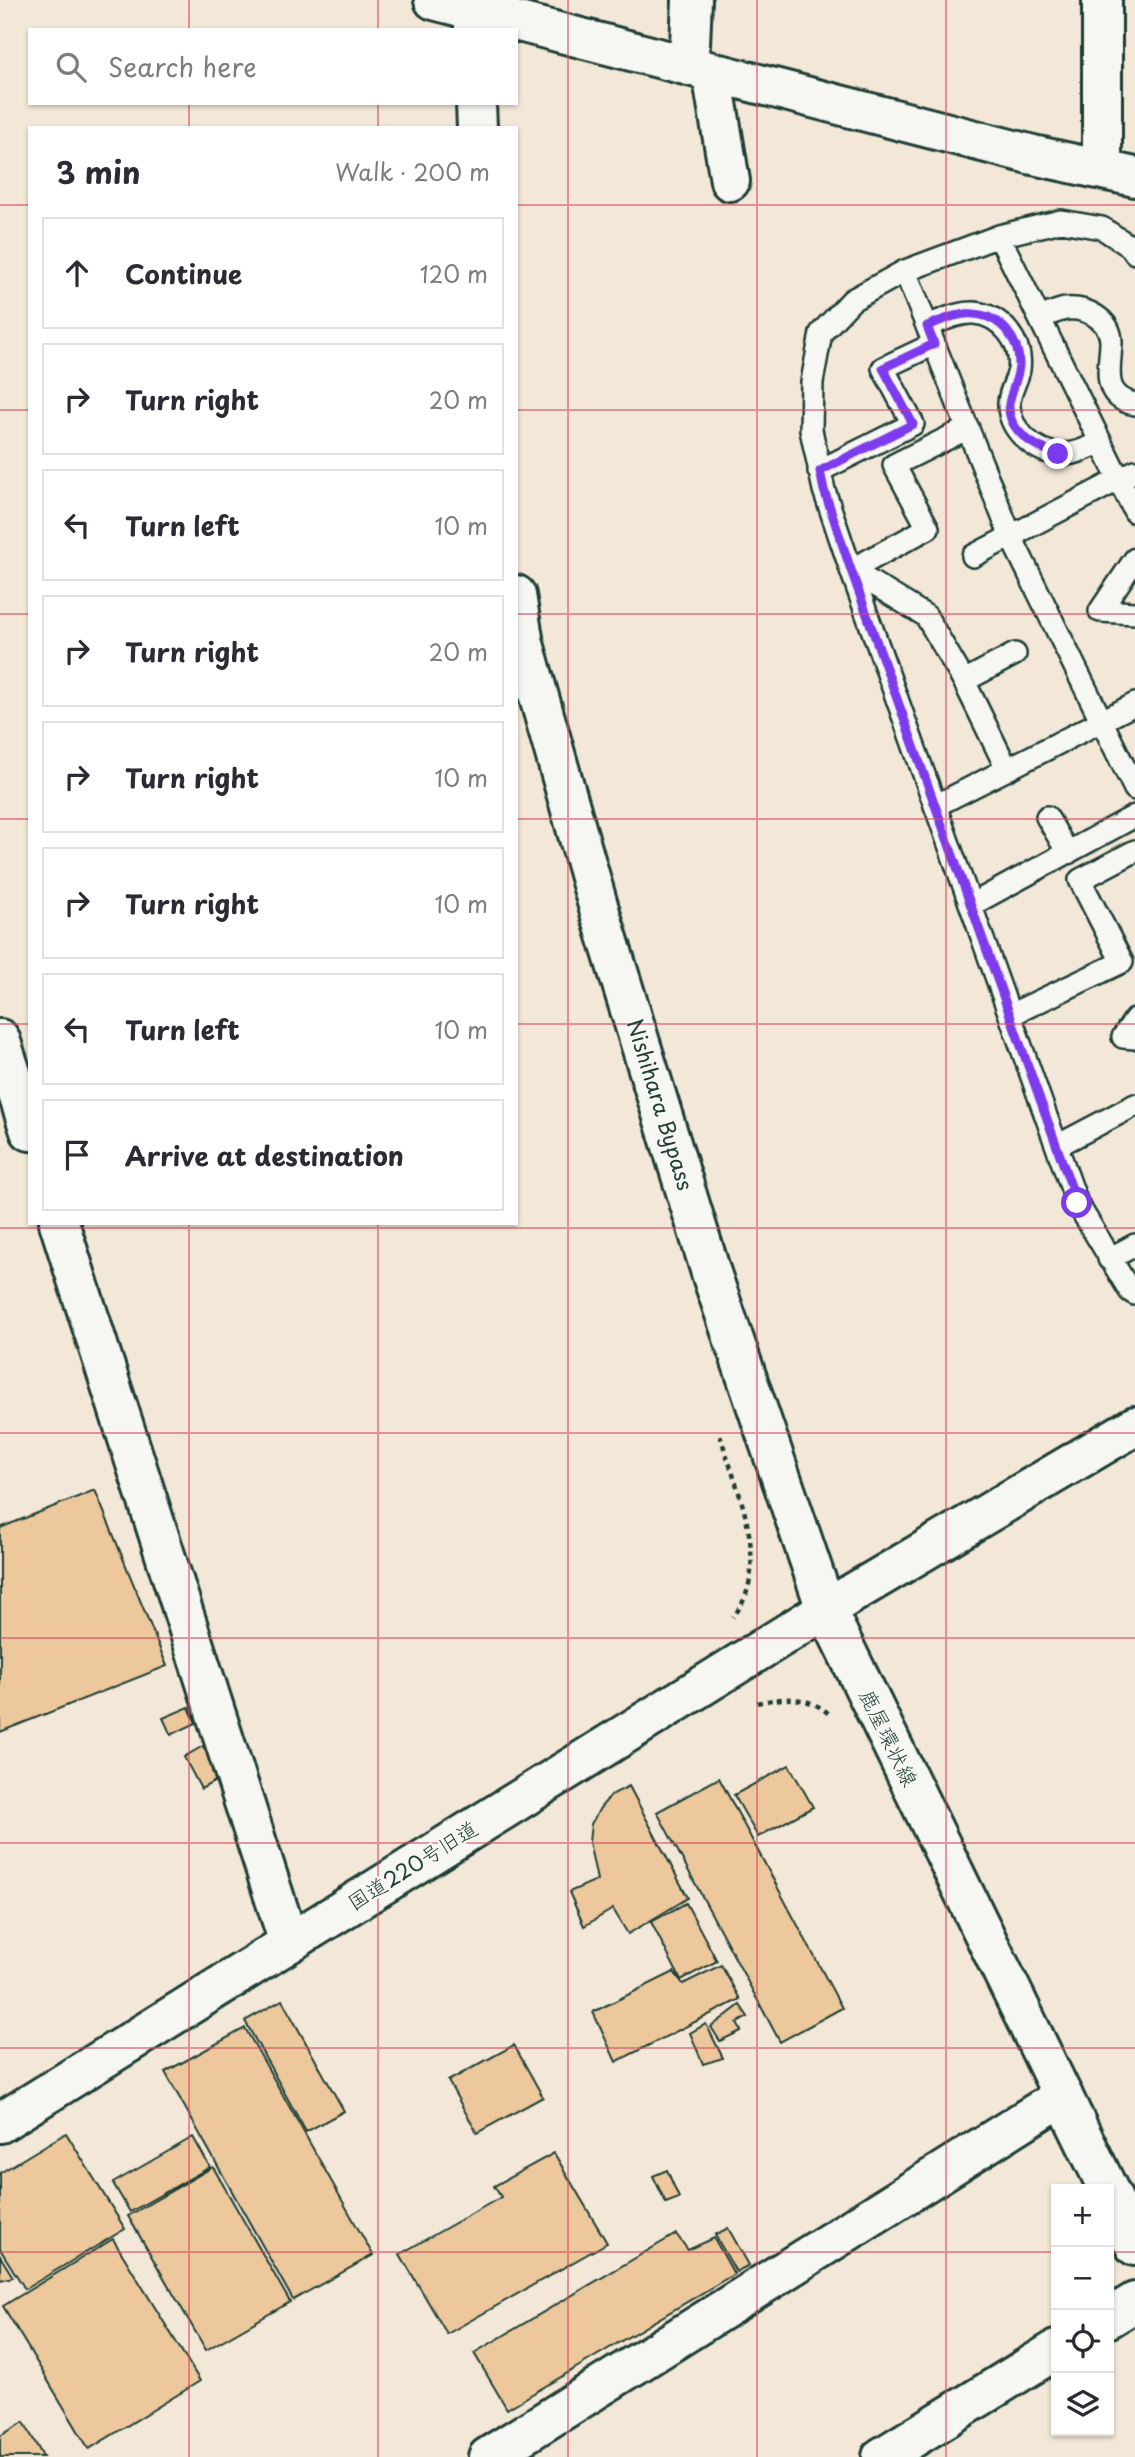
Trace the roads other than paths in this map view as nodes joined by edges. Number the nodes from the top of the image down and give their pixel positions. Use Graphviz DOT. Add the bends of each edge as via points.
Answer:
graph roads {
  1 [pos="434,0"];
  2 [pos="692,0"];
  3 [pos="1102,0"];
  4 [pos="474,14"];
  5 [pos="701,70"];
  6 [pos="476,105"];
  7 [pos="477,126"];
  8 [pos="1119,174"];
  9 [pos="730,181"];
  10 [pos="999,236"];
  11 [pos="1135,253"];
  12 [pos="905,271"];
  13 [pos="1040,318"];
  14 [pos="931,335"];
  15 [pos="1135,404"];
  16 [pos="968,428"];
  17 [pos="1101,442"];
  18 [pos="820,471"];
  19 [pos="1127,476"];
  20 [pos="1135,512"];
  21 [pos="1011,537"];
  22 [pos="973,556"];
  23 [pos="1135,559"];
  24 [pos="851,570"];
  25 [pos="518,607"];
  26 [pos="1135,613"];
  27 [pos="1016,654"];
  28 [pos="964,681"];
  29 [pos="1135,704"];
  30 [pos="1102,721"];
  31 [pos="1007,769"];
  32 [pos="1135,789"];
  33 [pos="935,806"];
  34 [pos="1135,816"];
  35 [pos="1047,817"];
  36 [pos="1135,851"];
  37 [pos="1068,853"];
  38 [pos="971,905"];
  39 [pos="1010,1015"];
  40 [pos="1135,1018"];
  41 [pos="0,1038"];
  42 [pos="1135,1038"];
  43 [pos="1135,1105"];
  44 [pos="28,1125"];
  45 [pos="1057,1146"];
  46 [pos="60,1225"];
  47 [pos="1135,1245"];
  48 [pos="1109,1259"];
  49 [pos="1135,1294"];
  50 [pos="1135,1426"];
  51 [pos="826,1609"];
  52 [pos="289,1943"];
  53 [pos="1063,2096"];
  54 [pos="0,2123"];
  55 [pos="1105,2184"];
  56 [pos="1114,2202"];
  57 [pos="1135,2246"];
  58 [pos="1135,2302"];
  59 [pos="1114,2315"];
  60 [pos="1051,2353"];
  61 [pos="892,2454"];
  62 [pos="488,2457"];
  1 -- 4 [label="main road"];
  2 -- 5 [label="main road"];
  3 -- 8 [label="main road"];
  4 -- 5 [label="main road"];
  5 -- 8 [label="main road"];
  5 -- 9 [label="main road"];
  6 -- 7 [label="main road"];
  10 -- 11 [label="lane" via="1061,221 1102,228"];
  10 -- 12 [label="lane"];
  10 -- 13 [label="lane"];
  12 -- 14 [label="lane"];
  12 -- 18 [label="lane" via="852,300 821,333 812,382 811,430"];
  13 -- 15 [label="lane" via="1066,309 1087,311 1099,318 1109,329 1111,341 1108,377 1125,402"];
  13 -- 17 [label="lane"];
  14 -- 16 [label="lane"];
  14 -- 17 [label="lane" via="956,316 973,313 995,319 1010,334 1018,353 1019,369 1009,406 1023,437 1039,449 1058,454 1077,453"];
  14 -- 18 [label="lane" via="883,368 913,424"];
  16 -- 21 [label="lane"];
  16 -- 24 [label="lane" via="894,466 928,528"];
  17 -- 19 [label="lane"];
  18 -- 24 [label="lane"];
  19 -- 20 [label="lane"];
  19 -- 21 [label="lane"];
  21 -- 22 [label="lane"];
  21 -- 30 [label="lane"];
  23 -- 26 [label="lane" via="1100,611"];
  24 -- 28 [label="lane" via="926,616"];
  24 -- 33 [label="lane"];
  25 -- 51 [label="main road, Nishihara Bypass" via="524,644 601,916 712,1276"];
  27 -- 28 [label="lane"];
  28 -- 31 [label="lane"];
  29 -- 30 [label="lane"];
  30 -- 31 [label="lane"];
  30 -- 32 [label="lane"];
  31 -- 33 [label="lane"];
  33 -- 38 [label="lane"];
  34 -- 37 [label="lane"];
  35 -- 37 [label="lane"];
  36 -- 39 [label="lane" via="1080,880 1122,962"];
  37 -- 38 [label="lane"];
  38 -- 39 [label="lane"];
  39 -- 45 [label="lane"];
  40 -- 42 [label="lane" via="1123,1037"];
  41 -- 44 [label="main road"];
  43 -- 45 [label="lane"];
  45 -- 48 [label="lane" via="1077,1203"];
  46 -- 52 [label="main road"];
  47 -- 48 [label="lane"];
  48 -- 49 [label="lane"];
  50 -- 51 [label="main road"];
  51 -- 52 [label="main road, 国道220号旧道"];
  51 -- 53 [label="main road, 鹿屋環状線"];
  52 -- 54 [label="main road, 国道220号旧道"];
  53 -- 55 [label="main road, 鹿屋環状線"];
  53 -- 62 [label="main road"];
  56 -- 57 [label="main road, 鹿屋環状線"];
  58 -- 59 [label="main road"];
  60 -- 61 [label="main road"];
}
